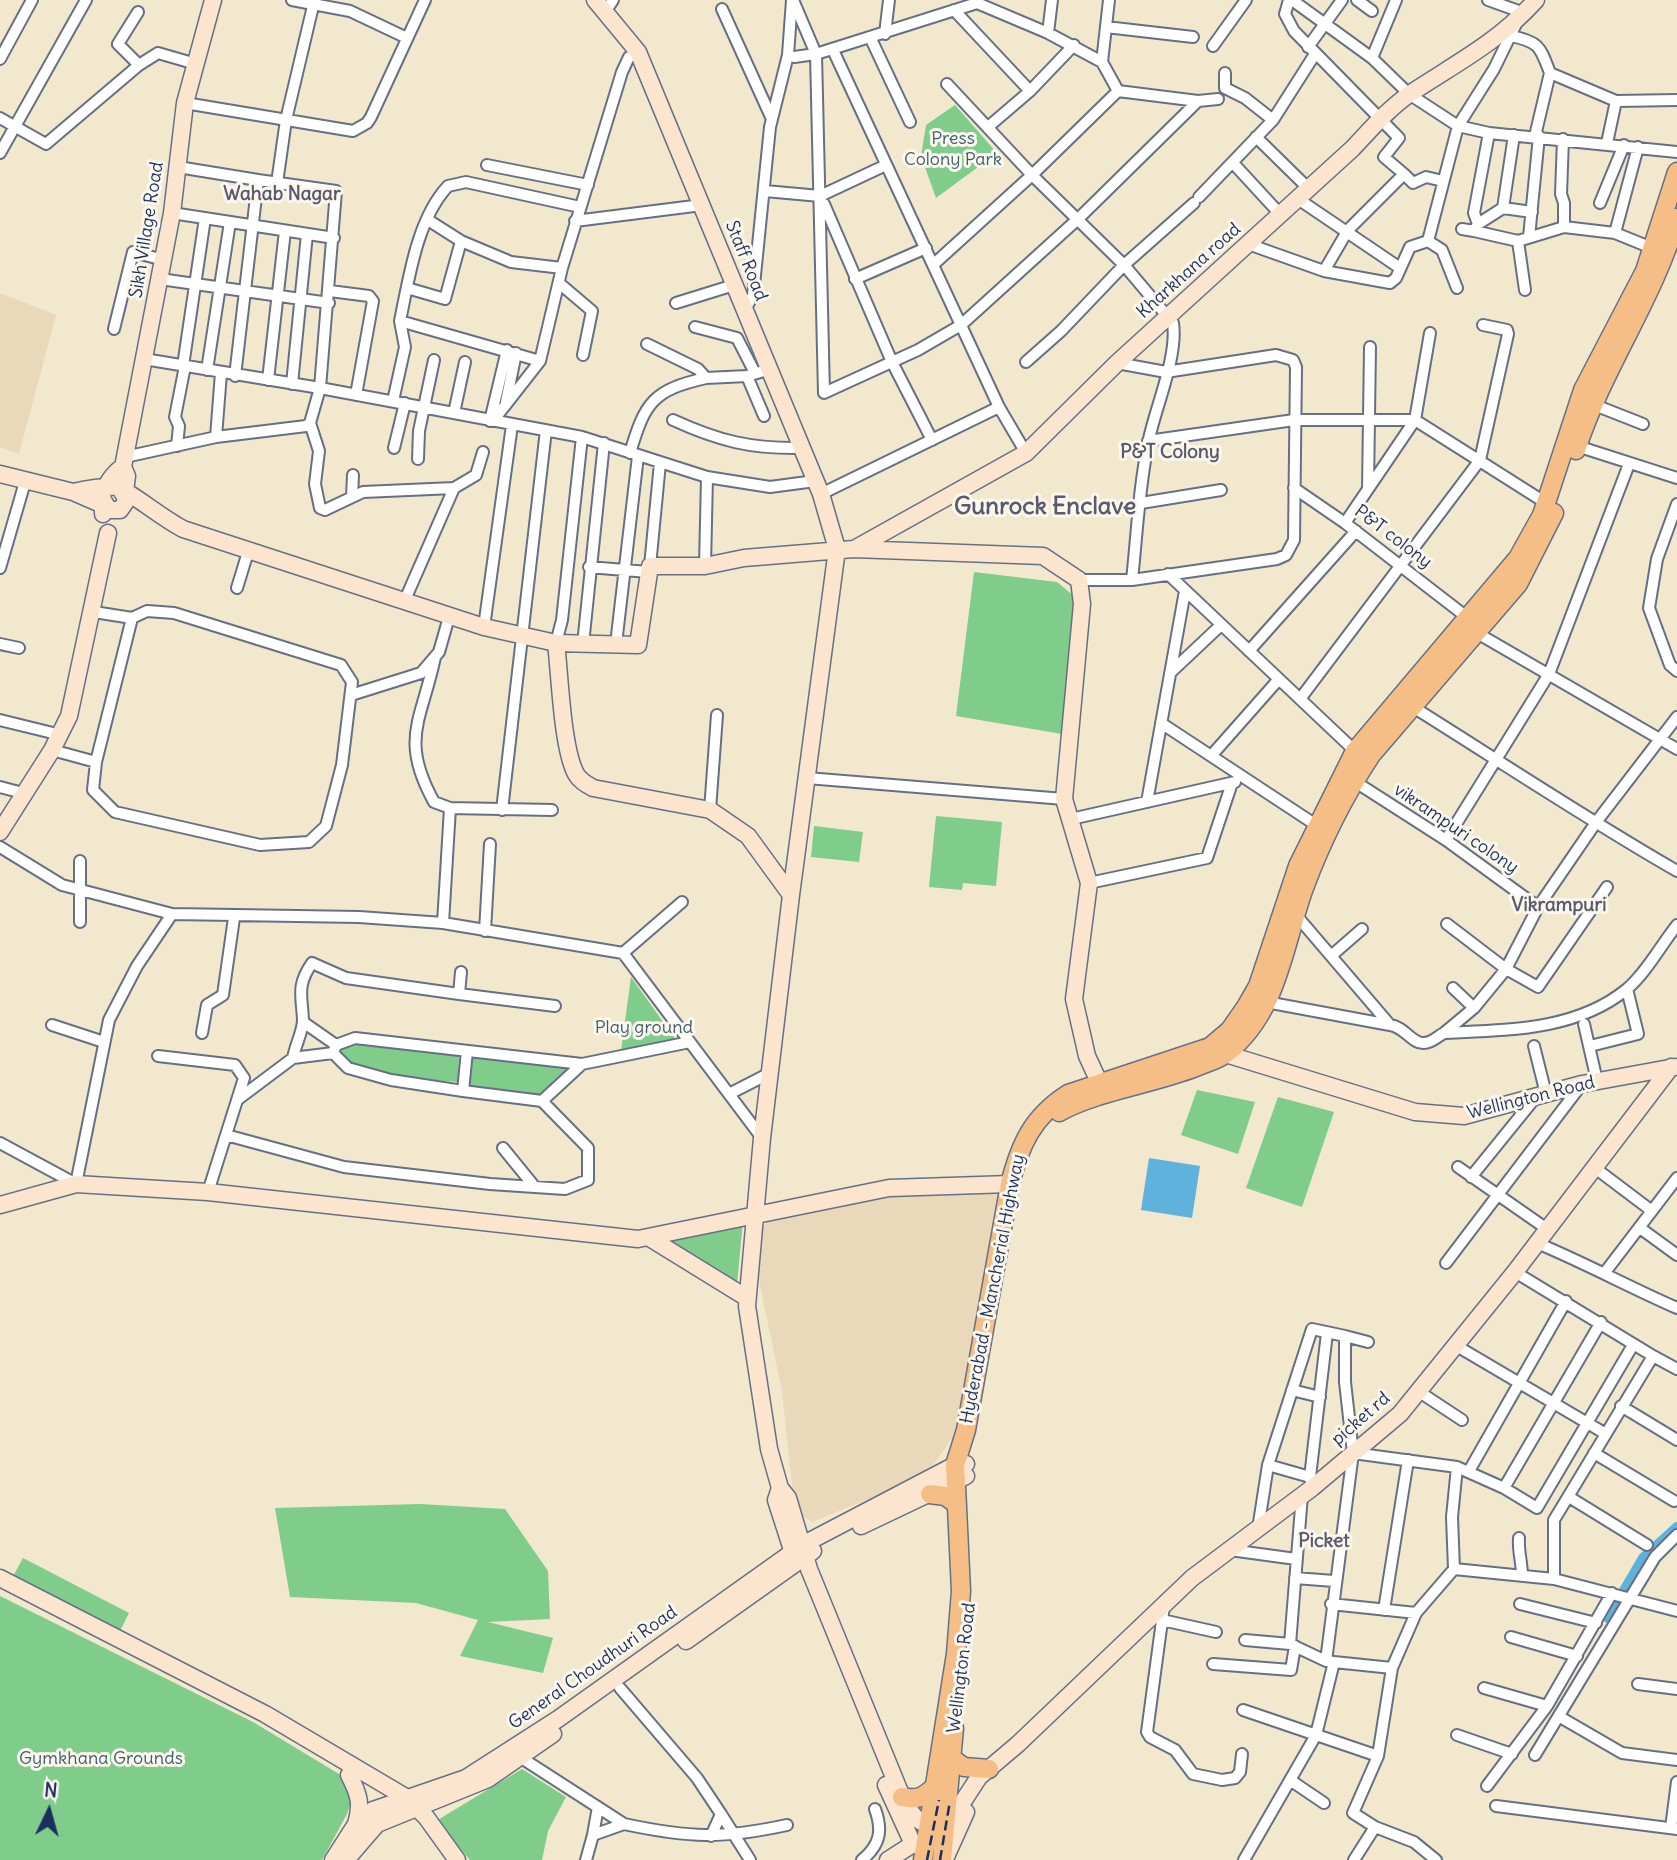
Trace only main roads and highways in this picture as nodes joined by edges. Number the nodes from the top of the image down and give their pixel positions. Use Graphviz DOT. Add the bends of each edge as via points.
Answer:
graph roads {
  1 [pos="214,0"];
  2 [pos="1536,0"];
  3 [pos="605,4"];
  4 [pos="1677,172"];
  5 [pos="1677,218"];
  6 [pos="1673,244"];
  7 [pos="1591,396"];
  8 [pos="124,462"];
  9 [pos="0,474"];
  10 [pos="125,491"];
  11 [pos="104,498"];
  12 [pos="120,510"];
  13 [pos="150,511"];
  14 [pos="108,533"];
  15 [pos="854,549"];
  16 [pos="838,550"];
  17 [pos="1472,626"];
  18 [pos="556,643"];
  19 [pos="2,823"];
  20 [pos="791,895"];
  21 [pos="1217,1052"];
  22 [pos="1675,1068"];
  23 [pos="1099,1082"];
  24 [pos="1010,1184"];
  25 [pos="0,1205"];
  26 [pos="755,1217"];
  27 [pos="648,1237"];
  28 [pos="747,1298"];
  29 [pos="960,1471"];
  30 [pos="930,1494"];
  31 [pos="956,1503"];
  32 [pos="799,1554"];
  33 [pos="0,1578"];
  34 [pos="0,1588"];
  35 [pos="1018,1744"];
  36 [pos="950,1757"];
  37 [pos="989,1769"];
  38 [pos="349,1775"];
  39 [pos="374,1785"];
  40 [pos="933,1789"];
  41 [pos="902,1797"];
  42 [pos="411,1805"];
  43 [pos="356,1824"];
  44 [pos="927,1827"];
  45 [pos="945,1829"];
  46 [pos="920,1851"];
  47 [pos="943,1857"];
  48 [pos="334,1860"];
  49 [pos="346,1860"];
  50 [pos="449,1860"];
  51 [pos="457,1860"];
  52 [pos="888,1860"];
  1 -- 8 [label="main road, Sikh Village Road" via="185,103 172,213"];
  2 -- 15 [label="main road, Kharkhana road" via="1494,41 1409,94 1026,453"];
  3 -- 16 [label="main road, Staff Road" via="638,52 745,310 756,373 802,448"];
  4 -- 7 [label="main road, Hyderabad - Mancherial Highway" via="1632,301"];
  5 -- 6 [label="main road, Hyderabad - Mancherial Highway"];
  6 -- 7 [label="main road, Hyderabad - Mancherial Highway"];
  7 -- 17 [label="main road, Hyderabad - Mancherial Highway" via="1518,558"];
  7 -- 17 [label="main road, Hyderabad - Mancherial Highway" via="1557,507 1535,556 1518,584"];
  8 -- 10 [label="main road"];
  8 -- 11 [label="main road"];
  9 -- 11 [label="main road"];
  10 -- 11 [label="main road" via="115,486"];
  10 -- 12 [label="main road" via="126,504"];
  10 -- 13 [label="main road"];
  11 -- 12 [label="main road" via="112,512"];
  11 -- 14 [label="main road"];
  12 -- 13 [label="main road"];
  12 -- 14 [label="main road" via="115,528"];
  13 -- 18 [label="main road" via="183,529 248,552 449,617"];
  14 -- 19 [label="main road" via="69,716 52,750"];
  15 -- 16 [label="main road"];
  15 -- 23 [label="main road" via="1043,556 1079,580 1081,629 1064,799 1089,883 1074,999 1087,1056"];
  16 -- 18 [label="main road" via="649,569 638,645"];
  16 -- 20 [label="main road"];
  17 -- 21 [label="main road, Hyderabad - Mancherial Highway" via="1355,751 1298,866 1258,986"];
  17 -- 21 [label="main road, Hyderabad - Mancherial Highway" via="1354,781 1310,872 1274,988 1248,1029"];
  18 -- 20 [label="main road" via="568,742 575,773 582,781 593,788 710,810 748,836"];
  20 -- 26 [label="main road"];
  21 -- 22 [label="main road, Wellington Road" via="1415,1112 1464,1116 1590,1083"];
  21 -- 23 [label="main road, Hyderabad - Mancherial Highway"];
  21 -- 29 [label="main road, Hyderabad - Mancherial Highway" via="1164,1080 1060,1111 1037,1138 1019,1190"];
  22 -- 35 [label="main road, picket rd" via="1400,1413 1192,1578 1163,1613"];
  23 -- 24 [label="main road, Hyderabad - Mancherial Highway" via="1068,1094 1037,1118 1020,1147"];
  24 -- 26 [label="main road" via="889,1188"];
  24 -- 29 [label="main road, Hyderabad - Mancherial Highway"];
  25 -- 27 [label="main road" via="76,1184 208,1192"];
  26 -- 27 [label="main road"];
  26 -- 28 [label="main road"];
  27 -- 28 [label="main road"];
  28 -- 32 [label="main road" via="769,1449 780,1488 788,1498"];
  29 -- 30 [label="main road"];
  29 -- 31 [label="main road"];
  29 -- 32 [label="main road"];
  29 -- 36 [label="main road, Wellington Road" via="971,1597"];
  30 -- 31 [label="main road"];
  30 -- 32 [label="main road"];
  31 -- 40 [label="main road" via="961,1591 957,1654"];
  32 -- 41 [label="main road"];
  32 -- 42 [label="main road, General Choudhuri Road" via="558,1719 466,1778"];
  32 -- 42 [label="main road" via="620,1688 488,1779"];
  32 -- 46 [label="main road"];
  33 -- 39 [label="main road" via="265,1714"];
  34 -- 38 [label="main road" via="255,1717"];
  35 -- 37 [label="main road, picket rd"];
  35 -- 47 [label="main road, picket rd" via="968,1808"];
  36 -- 37 [label="main road" via="964,1768"];
  36 -- 45 [label="main road, Wellington Road"];
  37 -- 45 [label="main road, picket rd" via="965,1795"];
  38 -- 39 [label="main road"];
  38 -- 43 [label="main road" via="360,1796"];
  39 -- 42 [label="main road"];
  40 -- 41 [label="main road" via="913,1800"];
  40 -- 44 [label="main road"];
  41 -- 44 [label="main road" via="910,1813"];
  42 -- 43 [label="main road, General Choudhuri Road" via="373,1810"];
  42 -- 49 [label="main road, General Choudhuri Road" via="377,1824"];
  42 -- 50 [label="main road" via="419,1823"];
  42 -- 51 [label="main road"];
  43 -- 48 [label="main road, General Choudhuri Road"];
  44 -- 45 [label="main road"];
  44 -- 46 [label="main road"];
  45 -- 47 [label="main road, Wellington Road"];
  46 -- 47 [label="main road"];
  46 -- 52 [label="main road"];
}
